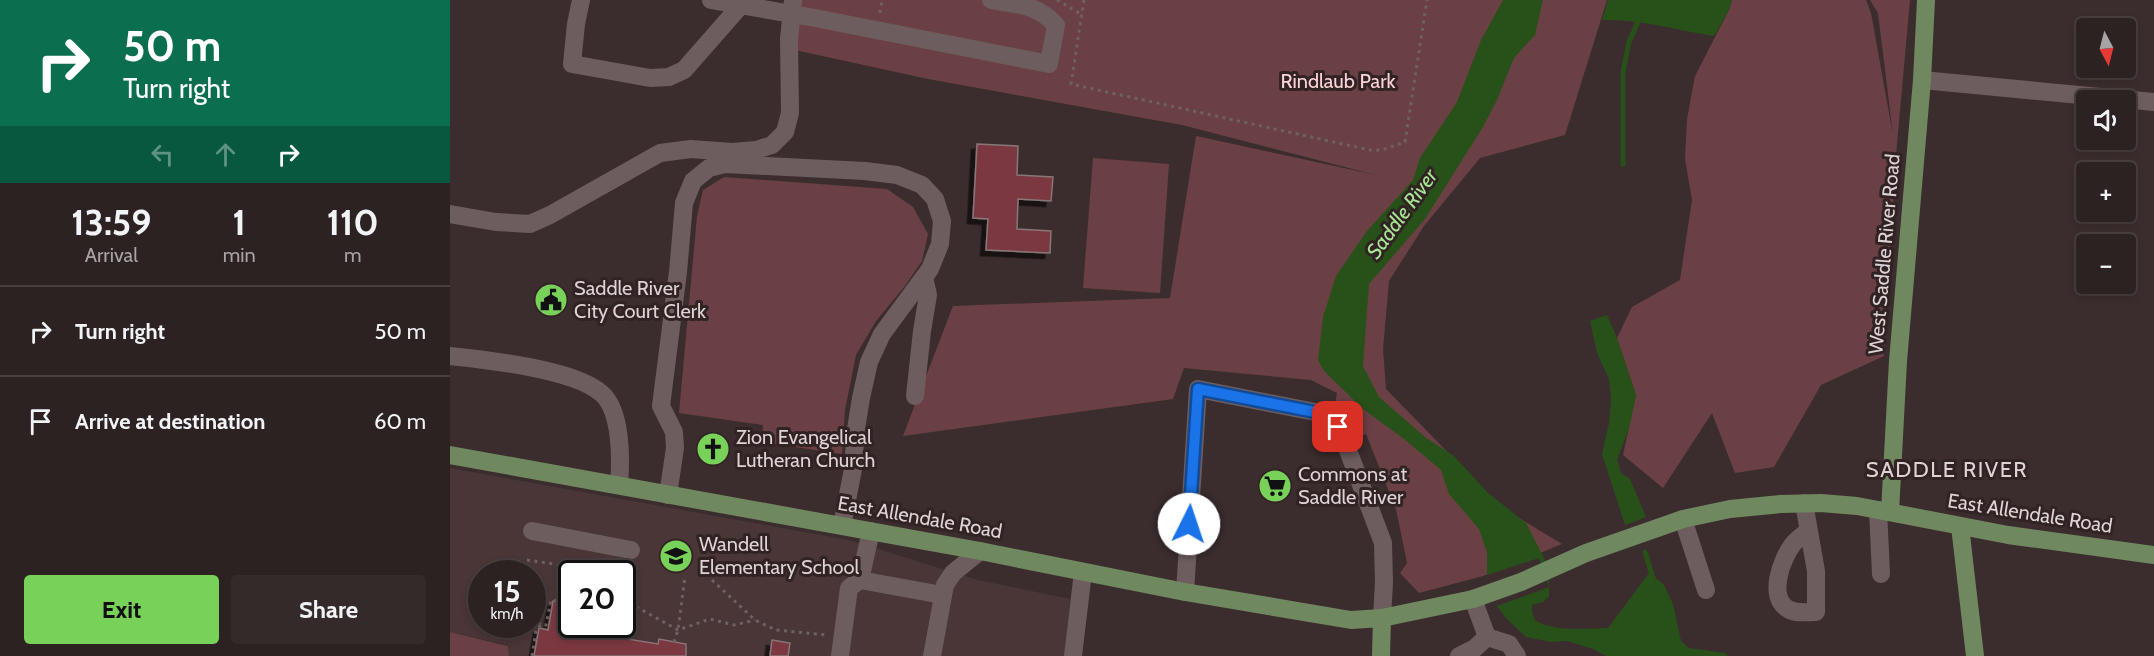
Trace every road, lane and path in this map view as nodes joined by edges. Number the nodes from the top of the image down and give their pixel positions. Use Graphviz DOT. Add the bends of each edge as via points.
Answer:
graph roads {
  1 [pos="581,0"];
  2 [pos="711,0"];
  3 [pos="991,0"];
  4 [pos="1057,0"];
  5 [pos="1084,0"];
  6 [pos="1427,0"];
  7 [pos="1926,0"];
  8 [pos="741,5"];
  9 [pos="792,7"];
  10 [pos="1081,14"];
  11 [pos="1922,80"];
  12 [pos="2154,102"];
  13 [pos="450,214"];
  14 [pos="924,277"];
  15 [pos="450,356"];
  16 [pos="915,396"];
  17 [pos="450,455"];
  18 [pos="619,485"];
  19 [pos="668,495"];
  20 [pos="1804,503"];
  21 [pos="1884,511"];
  22 [pos="1683,519"];
  23 [pos="842,526"];
  24 [pos="1960,526"];
  25 [pos="532,531"];
  26 [pos="871,531"];
  27 [pos="1808,531"];
  28 [pos="631,550"];
  29 [pos="980,551"];
  30 [pos="2154,555"];
  31 [pos="1083,572"];
  32 [pos="1881,574"];
  33 [pos="685,576"];
  34 [pos="712,580"];
  35 [pos="860,580"];
  36 [pos="1706,590"];
  37 [pos="1185,592"];
  38 [pos="942,595"];
  39 [pos="1482,597"];
  40 [pos="558,601"];
  41 [pos="636,607"];
  42 [pos="1382,618"];
  43 [pos="755,620"];
  44 [pos="546,625"];
  45 [pos="678,630"];
  46 [pos="842,637"];
  47 [pos="1487,637"];
  48 [pos="535,638"];
  49 [pos="674,642"];
  50 [pos="532,656"];
  51 [pos="840,656"];
  52 [pos="932,656"];
  53 [pos="1073,656"];
  54 [pos="1381,656"];
  55 [pos="1460,656"];
  56 [pos="1517,656"];
  57 [pos="1976,656"];
  1 -- 8 [label="street" via="572,64 650,78 669,77 684,70"];
  2 -- 8 [label="street"];
  3 -- 9 [label="street" via="1046,13 1056,25 1049,64"];
  4 -- 10 [label="path"];
  5 -- 10 [label="path"];
  6 -- 10 [label="path" via="1405,142 1382,150 1071,84"];
  7 -- 11 [label="main road, West Saddle River Road"];
  8 -- 9 [label="street"];
  9 -- 13 [label="street" via="790,113 785,132 772,145 732,152 691,149 660,153 530,224"];
  11 -- 12 [label="street"];
  11 -- 21 [label="main road, West Saddle River Road"];
  14 -- 16 [label="street" via="928,295"];
  14 -- 19 [label="street" via="940,244 942,221 935,199 922,185 897,175 864,171 725,164 709,168 693,181 684,203 661,406 674,432"];
  14 -- 23 [label="street" via="882,334 869,362"];
  15 -- 18 [label="street" via="550,372 578,379 603,393 616,418 621,461"];
  17 -- 18 [label="main road, East Allendale Road"];
  18 -- 19 [label="main road, East Allendale Road"];
  19 -- 23 [label="main road, East Allendale Road"];
  20 -- 21 [label="main road, East Allendale Road"];
  20 -- 22 [label="main road, East Allendale Road" via="1731,509"];
  20 -- 27 [label="street"];
  21 -- 24 [label="main road, East Allendale Road"];
  21 -- 32 [label="street"];
  22 -- 36 [label="street"];
  22 -- 39 [label="main road, East Allendale Road" via="1586,553"];
  23 -- 26 [label="main road, East Allendale Road"];
  24 -- 30 [label="main road, East Allendale Road"];
  24 -- 57 [label="main road"];
  25 -- 28 [label="street"];
  26 -- 29 [label="main road, East Allendale Road"];
  26 -- 35 [label="street"];
  27 -- 27 [label="street" via="1789,550 1777,589 1779,598 1795,612 1816,612 1816,571"];
  29 -- 31 [label="main road, East Allendale Road"];
  29 -- 38 [label="street" via="950,577"];
  31 -- 37 [label="main road, East Allendale Road"];
  31 -- 53 [label="street"];
  33 -- 45 [label="path"];
  34 -- 43 [label="path"];
  35 -- 38 [label="street"];
  35 -- 46 [label="street" via="849,588"];
  37 -- 42 [label="main road, East Allendale Road" via="1338,618"];
  37 -- 42 [label="street" via="1198,389 1320,413 1338,427 1383,543"];
  38 -- 52 [label="street"];
  39 -- 42 [label="main road, East Allendale Road"];
  39 -- 47 [label="street"];
  40 -- 44 [label="path" via="551,600"];
  41 -- 45 [label="path"];
  42 -- 54 [label="main road"];
  43 -- 45 [label="path" via="734,625 710,619"];
  43 -- 46 [label="path" via="776,630"];
  45 -- 49 [label="path"];
  46 -- 51 [label="street"];
  47 -- 55 [label="street"];
  47 -- 56 [label="street" via="1509,644"];
  48 -- 50 [label="path"];
}
